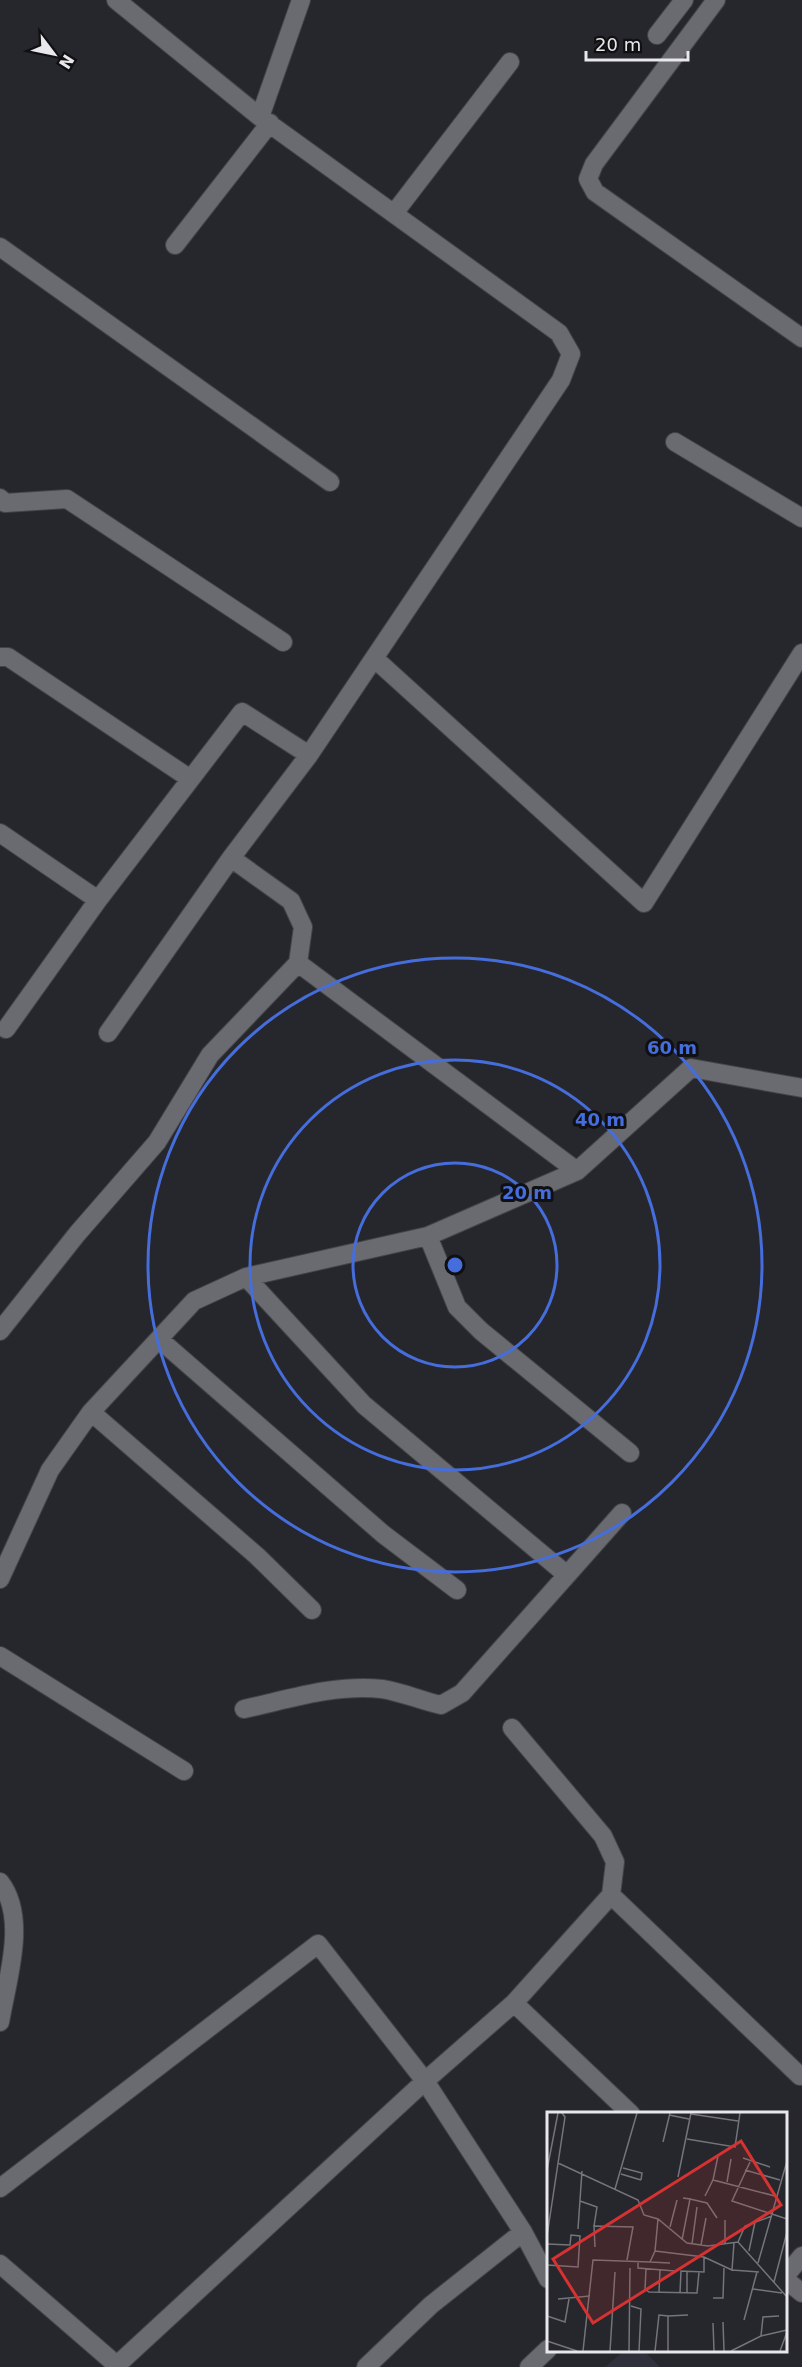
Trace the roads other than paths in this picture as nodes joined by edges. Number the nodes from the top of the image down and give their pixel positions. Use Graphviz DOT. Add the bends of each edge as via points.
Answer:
graph roads {
  1 [pos="117,0"];
  2 [pos="301,0"];
  3 [pos="684,0"];
  4 [pos="716,0"];
  5 [pos="657,35"];
  6 [pos="510,62"];
  7 [pos="265,120"];
  8 [pos="395,212"];
  9 [pos="175,245"];
  10 [pos="0,247"];
  11 [pos="802,338"];
  12 [pos="675,442"];
  13 [pos="330,482"];
  14 [pos="0,498"];
  15 [pos="802,518"];
  16 [pos="283,642"];
  17 [pos="802,653"];
  18 [pos="0,657"];
  19 [pos="374,658"];
  20 [pos="309,754"];
  21 [pos="189,778"];
  22 [pos="0,833"];
  23 [pos="231,858"];
  24 [pos="98,900"];
  25 [pos="298,963"];
  26 [pos="6,1029"];
  27 [pos="108,1033"];
  28 [pos="802,1088"];
  29 [pos="577,1171"];
  30 [pos="428,1236"];
  31 [pos="246,1277"];
  32 [pos="0,1331"];
  33 [pos="159,1338"];
  34 [pos="91,1412"];
  35 [pos="630,1453"];
  36 [pos="622,1513"];
  37 [pos="567,1575"];
  38 [pos="0,1579"];
  39 [pos="457,1590"];
  40 [pos="312,1610"];
  41 [pos="0,1656"];
  42 [pos="244,1709"];
  43 [pos="512,1728"];
  44 [pos="184,1771"];
  45 [pos="0,1882"];
  46 [pos="611,1895"];
  47 [pos="514,2003"];
  48 [pos="0,2022"];
  49 [pos="800,2076"];
  50 [pos="425,2081"];
  51 [pos="629,2112"];
  52 [pos="0,2188"];
  53 [pos="523,2232"];
  54 [pos="802,2256"];
  55 [pos="0,2264"];
  56 [pos="787,2274"];
  57 [pos="547,2275"];
  58 [pos="787,2281"];
  59 [pos="802,2293"];
  60 [pos="547,2351"];
  61 [pos="118,2366"];
  62 [pos="366,2367"];
  63 [pos="529,2367"];
  1 -- 7 [label="street"];
  2 -- 7 [label="street"];
  3 -- 5 [label="street"];
  4 -- 11 [label="street" via="594,164 588,178 595,192"];
  6 -- 8 [label="street"];
  7 -- 8 [label="street"];
  7 -- 9 [label="street"];
  8 -- 19 [label="street" via="560,333 571,354 561,380"];
  10 -- 13 [label="street"];
  12 -- 15 [label="street"];
  14 -- 16 [label="street" via="5,503 67,499"];
  17 -- 19 [label="street" via="644,903"];
  18 -- 21 [label="street" via="8,657"];
  19 -- 20 [label="street"];
  20 -- 21 [label="street" via="242,712"];
  20 -- 23 [label="street"];
  21 -- 24 [label="street"];
  22 -- 24 [label="street"];
  23 -- 25 [label="street" via="291,901 303,927"];
  23 -- 27 [label="street"];
  24 -- 26 [label="street"];
  25 -- 29 [label="street"];
  25 -- 32 [label="street" via="210,1055 157,1142 76,1234"];
  28 -- 29 [label="street" via="691,1068"];
  29 -- 30 [label="street"];
  30 -- 31 [label="street"];
  30 -- 35 [label="street" via="457,1307"];
  31 -- 33 [label="street" via="194,1301"];
  31 -- 37 [label="street" via="364,1405"];
  33 -- 34 [label="street"];
  33 -- 39 [label="street" via="383,1534"];
  34 -- 38 [label="street" via="50,1470"];
  34 -- 40 [label="street"];
  36 -- 37 [label="street"];
  37 -- 42 [label="street" via="462,1693 441,1705 359,1687"];
  41 -- 44 [label="street"];
  43 -- 46 [label="street" via="603,1836 615,1862"];
  45 -- 48 [label="street" via="10,1895 15,1917"];
  46 -- 47 [label="street"];
  46 -- 49 [label="street"];
  47 -- 50 [label="street"];
  47 -- 51 [label="street"];
  50 -- 52 [label="street" via="318,1944"];
  50 -- 53 [label="street"];
  50 -- 61 [label="street"];
  53 -- 57 [label="street"];
  53 -- 62 [label="street" via="431,2305"];
  54 -- 56 [label="street"];
  55 -- 61 [label="street"];
  58 -- 59 [label="street"];
  60 -- 63 [label="street"];
}
